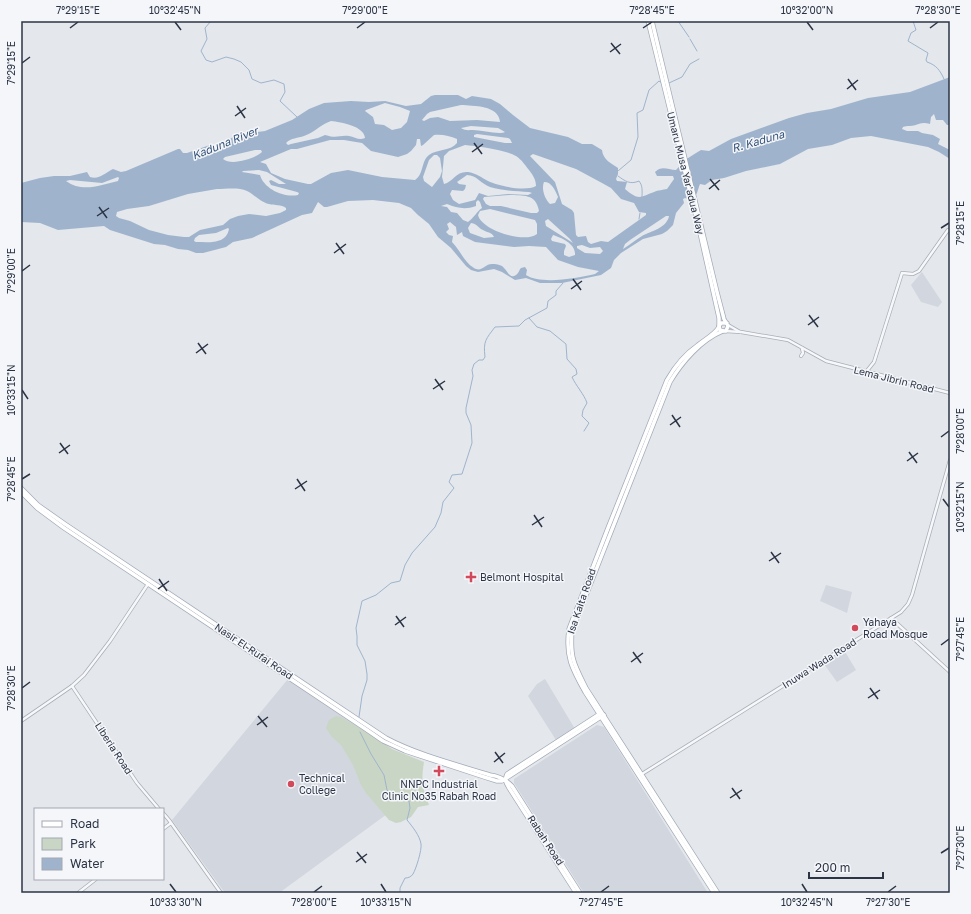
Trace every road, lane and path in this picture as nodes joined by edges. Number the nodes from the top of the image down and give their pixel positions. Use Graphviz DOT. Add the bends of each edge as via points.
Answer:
graph roads {
  1 [pos="648,21"];
  2 [pos="652,21"];
  3 [pos="681,146"];
  4 [pos="950,231"];
  5 [pos="702,232"];
  6 [pos="727,324"];
  7 [pos="719,326"];
  8 [pos="724,331"];
  9 [pos="740,332"];
  10 [pos="802,348"];
  11 [pos="801,356"];
  12 [pos="866,372"];
  13 [pos="950,393"];
  14 [pos="662,396"];
  15 [pos="950,460"];
  16 [pos="21,488"];
  17 [pos="22,493"];
  18 [pos="90,543"];
  19 [pos="148,584"];
  20 [pos="186,607"];
  21 [pos="891,618"];
  22 [pos="950,672"];
  23 [pos="72,686"];
  24 [pos="596,709"];
  25 [pos="342,712"];
  26 [pos="602,715"];
  27 [pos="593,720"];
  28 [pos="21,722"];
  29 [pos="606,725"];
  30 [pos="507,774"];
  31 [pos="642,774"];
  32 [pos="512,775"];
  33 [pos="496,776"];
  34 [pos="505,781"];
  35 [pos="497,782"];
  36 [pos="511,787"];
  37 [pos="158,808"];
  38 [pos="526,812"];
  39 [pos="164,814"];
  40 [pos="171,823"];
  41 [pos="164,828"];
  42 [pos="95,880"];
  43 [pos="78,893"];
  44 [pos="221,893"];
  45 [pos="576,893"];
  46 [pos="580,893"];
  47 [pos="714,893"];
  48 [pos="718,893"];
  1 -- 3 [label="main road, Umaru Musa Yar'adua Way"];
  2 -- 3 [label="main road, Umaru Musa Yar'adua Way"];
  3 -- 5 [label="main road, Umaru Musa Yar'adua Way"];
  4 -- 12 [label="street" via="948,230 919,271 913,274 902,273 874,362"];
  5 -- 6 [label="main road, Umaru Musa Yar'adua Way"];
  5 -- 7 [label="main road, Umaru Musa Yar'adua Way"];
  6 -- 7 [label="main road" via="722,322"];
  6 -- 8 [label="main road" via="728,328"];
  6 -- 9 [label="street"];
  7 -- 8 [label="main road"];
  7 -- 14 [label="main road, Isa Kaita Road" via="717,331 694,347 678,363 667,380"];
  8 -- 9 [label="street"];
  8 -- 14 [label="main road, Isa Kaita Road" via="685,360"];
  9 -- 10 [label="street" via="788,340"];
  10 -- 11 [label="street"];
  10 -- 12 [label="street, Lema Jibrin Road" via="839,366"];
  12 -- 13 [label="street, Lema Jibrin Road"];
  14 -- 24 [label="main road, Isa Kaita Road" via="569,629 570,664"];
  14 -- 26 [label="main road, Isa Kaita Road" via="572,632 571,653 574,663"];
  15 -- 21 [label="street, Inuwa Wada Road" via="912,595 901,612"];
  16 -- 18 [label="main road, Nasir El-Rufai Road" via="47,512"];
  17 -- 18 [label="main road, Nasir El-Rufai Road" via="46,515"];
  18 -- 19 [label="main road, Nasir El-Rufai Road"];
  18 -- 20 [label="main road, Nasir El-Rufai Road"];
  19 -- 20 [label="main road, Nasir El-Rufai Road"];
  19 -- 23 [label="street" via="100,655"];
  20 -- 25 [label="main road, Nasir El-Rufai Road"];
  21 -- 22 [label="street"];
  21 -- 31 [label="street, Inuwa Wada Road"];
  23 -- 28 [label="street"];
  23 -- 37 [label="street, Liberia Road" via="137,783"];
  24 -- 26 [label="main road, Isa Kaita Road"];
  24 -- 27 [label="main road"];
  25 -- 33 [label="main road, Nasir El-Rufai Road" via="405,748"];
  25 -- 35 [label="main road, Nasir El-Rufai Road" via="394,747"];
  26 -- 27 [label="main road"];
  26 -- 29 [label="main road, Isa Kaita Road"];
  26 -- 31 [label="main road, Isa Kaita Road"];
  27 -- 29 [label="main road"];
  27 -- 30 [label="main road"];
  27 -- 32 [label="main road"];
  29 -- 47 [label="main road, Isa Kaita Road"];
  30 -- 33 [label="main road"];
  30 -- 34 [label="main road"];
  31 -- 48 [label="main road, Isa Kaita Road"];
  32 -- 34 [label="main road"];
  32 -- 36 [label="main road"];
  33 -- 34 [label="main road, Nasir El-Rufai Road"];
  34 -- 35 [label="main road, Nasir El-Rufai Road"];
  34 -- 36 [label="main road, Nasir El-Rufai Road"];
  35 -- 36 [label="main road"];
  36 -- 38 [label="main road, Rabah Road"];
  38 -- 45 [label="main road, Rabah Road"];
  38 -- 46 [label="main road, Rabah Road"];
  39 -- 40 [label="street"];
  40 -- 41 [label="street"];
  40 -- 44 [label="street"];
  42 -- 43 [label="street"];
}
